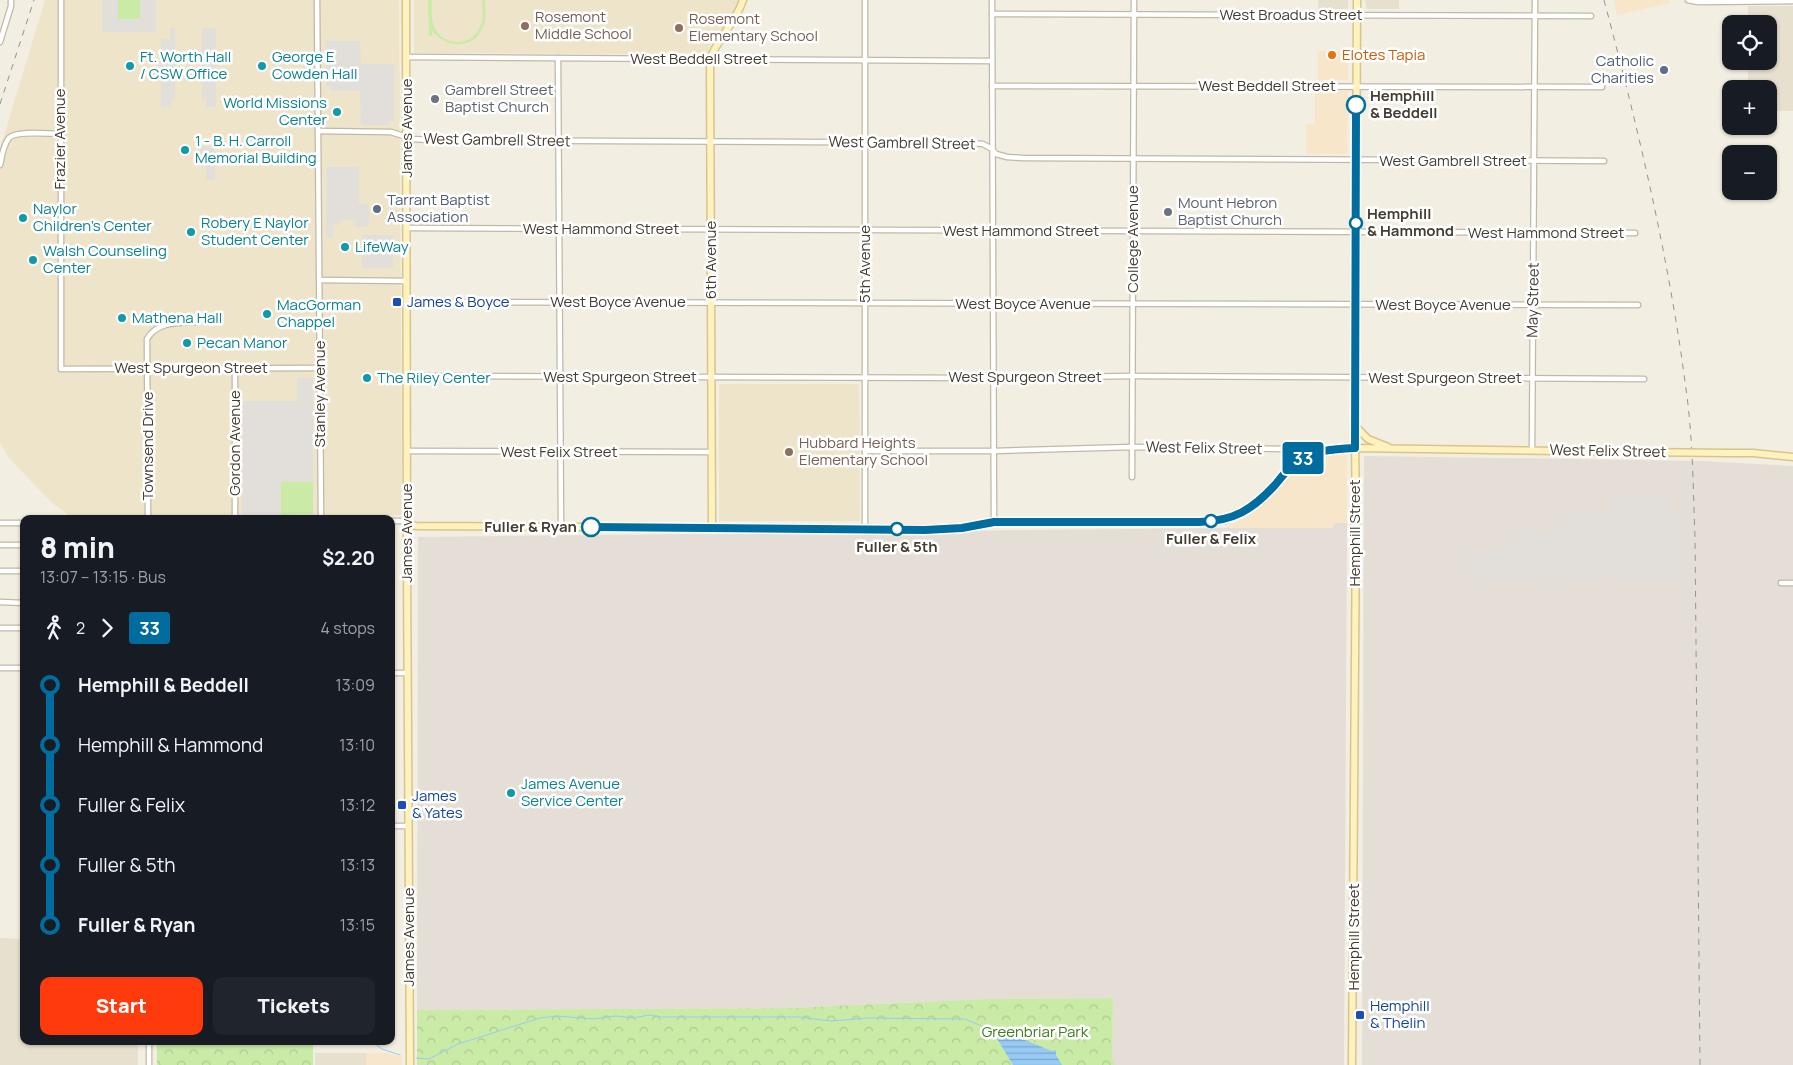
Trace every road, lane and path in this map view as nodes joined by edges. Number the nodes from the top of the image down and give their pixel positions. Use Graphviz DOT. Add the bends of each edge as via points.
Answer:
graph roads {
  1 [pos="11,0"];
  2 [pos="61,0"];
  3 [pos="317,0"];
  4 [pos="406,0"];
  5 [pos="743,0"];
  6 [pos="865,0"];
  7 [pos="992,0"];
  8 [pos="1134,0"];
  9 [pos="1357,0"];
  10 [pos="1534,0"];
  11 [pos="1688,0"];
  12 [pos="1775,1"];
  13 [pos="1793,1"];
  14 [pos="992,14"];
  15 [pos="1134,14"];
  16 [pos="1357,15"];
  17 [pos="1534,16"];
  18 [pos="1591,16"];
  19 [pos="0,42"];
  20 [pos="406,57"];
  21 [pos="558,58"];
  22 [pos="710,59"];
  23 [pos="865,60"];
  24 [pos="992,61"];
  25 [pos="992,86"];
  26 [pos="1134,86"];
  27 [pos="1356,86"];
  28 [pos="1534,87"];
  29 [pos="1602,87"];
  30 [pos="318,131"];
  31 [pos="60,134"];
  32 [pos="406,137"];
  33 [pos="559,141"];
  34 [pos="711,142"];
  35 [pos="865,143"];
  36 [pos="992,149"];
  37 [pos="1133,158"];
  38 [pos="1356,160"];
  39 [pos="1534,161"];
  40 [pos="1604,161"];
  41 [pos="0,165"];
  42 [pos="407,228"];
  43 [pos="559,229"];
  44 [pos="711,230"];
  45 [pos="865,230"];
  46 [pos="993,230"];
  47 [pos="1133,231"];
  48 [pos="1356,232"];
  49 [pos="1534,232"];
  50 [pos="1635,233"];
  51 [pos="319,280"];
  52 [pos="407,281"];
  53 [pos="407,302"];
  54 [pos="560,302"];
  55 [pos="711,303"];
  56 [pos="865,303"];
  57 [pos="993,304"];
  58 [pos="1133,304"];
  59 [pos="1355,305"];
  60 [pos="1534,305"];
  61 [pos="1638,306"];
  62 [pos="197,322"];
  63 [pos="148,368"];
  64 [pos="235,368"];
  65 [pos="320,368"];
  66 [pos="62,369"];
  67 [pos="407,376"];
  68 [pos="1132,376"];
  69 [pos="560,377"];
  70 [pos="711,377"];
  71 [pos="865,377"];
  72 [pos="993,378"];
  73 [pos="1355,378"];
  74 [pos="1532,378"];
  75 [pos="1644,379"];
  76 [pos="1355,426"];
  77 [pos="1132,447"];
  78 [pos="1355,448"];
  79 [pos="1283,449"];
  80 [pos="1391,449"];
  81 [pos="1532,450"];
  82 [pos="407,451"];
  83 [pos="865,451"];
  84 [pos="994,451"];
  85 [pos="1321,451"];
  86 [pos="561,452"];
  87 [pos="711,452"];
  88 [pos="1793,458"];
  89 [pos="1295,463"];
  90 [pos="1132,477"];
  91 [pos="148,515"];
  92 [pos="235,515"];
  93 [pos="321,515"];
  94 [pos="395,521"];
  95 [pos="994,522"];
  96 [pos="0,523"];
  97 [pos="20,523"];
  98 [pos="407,523"];
  99 [pos="561,527"];
  100 [pos="712,528"];
  101 [pos="865,529"];
  102 [pos="0,545"];
  103 [pos="20,545"];
  104 [pos="0,571"];
  105 [pos="20,571"];
  106 [pos="1781,583"];
  107 [pos="1793,583"];
  108 [pos="0,602"];
  109 [pos="20,603"];
  110 [pos="0,628"];
  111 [pos="20,628"];
  112 [pos="0,668"];
  113 [pos="20,668"];
  114 [pos="395,673"];
  115 [pos="408,673"];
  116 [pos="395,826"];
  117 [pos="409,826"];
  118 [pos="149,1045"];
  119 [pos="149,1065"];
  120 [pos="410,1065"];
  121 [pos="1352,1065"];
  1 -- 19 [label="street"];
  2 -- 31 [label="street, Frazier Avenue"];
  3 -- 30 [label="street, Stanley Avenue"];
  4 -- 20 [label="main road, James Avenue"];
  5 -- 22 [label="main road, 6th Avenue"];
  6 -- 23 [label="street, 5th Avenue"];
  7 -- 14 [label="street"];
  8 -- 15 [label="street, College Avenue"];
  9 -- 16 [label="main road, Hemphill Street"];
  10 -- 17 [label="street, May Street"];
  11 -- 12 [label="street"];
  12 -- 13 [label="street"];
  14 -- 15 [label="street, West Broadus Street"];
  14 -- 24 [label="street"];
  15 -- 16 [label="street, West Broadus Street"];
  15 -- 26 [label="street, College Avenue"];
  16 -- 17 [label="street, West Broadus Street"];
  16 -- 27 [label="main road, Hemphill Street"];
  17 -- 18 [label="street, West Broadus Street"];
  17 -- 28 [label="street, May Street"];
  20 -- 21 [label="street, West Beddell Street"];
  20 -- 32 [label="main road, James Avenue"];
  21 -- 22 [label="street, West Beddell Street"];
  21 -- 33 [label="street"];
  22 -- 23 [label="street, West Beddell Street"];
  22 -- 34 [label="main road, 6th Avenue"];
  23 -- 24 [label="street, West Beddell Street"];
  23 -- 35 [label="street, 5th Avenue"];
  24 -- 25 [label="street"];
  25 -- 26 [label="street, West Beddell Street"];
  25 -- 36 [label="street"];
  26 -- 27 [label="street, West Beddell Street"];
  26 -- 37 [label="street, College Avenue"];
  27 -- 28 [label="street, West Beddell Street"];
  27 -- 38 [label="main road, Hemphill Street"];
  28 -- 29 [label="street, West Beddell Street"];
  28 -- 39 [label="street, May Street"];
  30 -- 32 [label="street, West Gambrell Street" via="391,132"];
  30 -- 51 [label="street, Stanley Avenue"];
  31 -- 41 [label="street" via="17,134 4,147"];
  31 -- 66 [label="street, Frazier Avenue"];
  32 -- 33 [label="street, West Gambrell Street"];
  32 -- 42 [label="main road, James Avenue"];
  33 -- 34 [label="street, West Gambrell Street"];
  33 -- 43 [label="street"];
  34 -- 35 [label="street, West Gambrell Street"];
  34 -- 44 [label="main road, 6th Avenue"];
  35 -- 36 [label="street, West Gambrell Street" via="972,143"];
  35 -- 45 [label="street, 5th Avenue"];
  36 -- 37 [label="street, West Gambrell Street" via="996,154 1007,157"];
  36 -- 46 [label="street"];
  37 -- 38 [label="street, West Gambrell Street"];
  37 -- 47 [label="street, College Avenue"];
  38 -- 39 [label="street, West Gambrell Street"];
  38 -- 48 [label="main road, Hemphill Street"];
  39 -- 40 [label="street, West Gambrell Street"];
  39 -- 49 [label="street, May Street"];
  42 -- 43 [label="street, West Hammond Street"];
  42 -- 52 [label="main road, James Avenue"];
  43 -- 44 [label="street, West Hammond Street"];
  43 -- 54 [label="street"];
  44 -- 45 [label="street, West Hammond Street"];
  44 -- 55 [label="main road, 6th Avenue"];
  45 -- 46 [label="street, West Hammond Street"];
  45 -- 56 [label="street, 5th Avenue"];
  46 -- 47 [label="street, West Hammond Street"];
  46 -- 57 [label="street"];
  47 -- 48 [label="street, West Hammond Street"];
  47 -- 58 [label="street, College Avenue"];
  48 -- 49 [label="street, West Hammond Street"];
  48 -- 59 [label="main road, Hemphill Street"];
  49 -- 50 [label="street, West Hammond Street"];
  49 -- 60 [label="street, May Street"];
  51 -- 52 [label="street"];
  51 -- 65 [label="street, Stanley Avenue"];
  52 -- 53 [label="main road, James Avenue"];
  53 -- 54 [label="street, West Boyce Avenue"];
  53 -- 67 [label="main road, James Avenue"];
  54 -- 55 [label="street, West Boyce Avenue"];
  54 -- 69 [label="street"];
  55 -- 56 [label="street, West Boyce Avenue"];
  55 -- 70 [label="main road, 6th Avenue"];
  56 -- 57 [label="street, West Boyce Avenue"];
  56 -- 71 [label="street, 5th Avenue"];
  57 -- 58 [label="street, West Boyce Avenue"];
  57 -- 72 [label="street"];
  58 -- 59 [label="street, West Boyce Avenue"];
  58 -- 68 [label="street, College Avenue"];
  59 -- 60 [label="street, West Boyce Avenue"];
  59 -- 73 [label="main road, Hemphill Street"];
  60 -- 61 [label="street, West Boyce Avenue"];
  60 -- 74 [label="street, May Street"];
  62 -- 63 [label="street, Townsend Drive" via="156,328 147,339"];
  63 -- 64 [label="street, West Spurgeon Street"];
  63 -- 66 [label="street, West Spurgeon Street"];
  63 -- 91 [label="street, Townsend Drive"];
  64 -- 65 [label="street, West Spurgeon Street"];
  64 -- 92 [label="street, Gordon Avenue"];
  65 -- 93 [label="street, Stanley Avenue"];
  67 -- 69 [label="street, West Spurgeon Street"];
  67 -- 82 [label="main road, James Avenue"];
  68 -- 72 [label="street, West Spurgeon Street"];
  68 -- 73 [label="street, West Spurgeon Street"];
  68 -- 77 [label="street, College Avenue"];
  69 -- 70 [label="street, West Spurgeon Street"];
  69 -- 86 [label="street"];
  70 -- 71 [label="street, West Spurgeon Street"];
  70 -- 87 [label="main road, 6th Avenue"];
  71 -- 72 [label="street, West Spurgeon Street"];
  71 -- 83 [label="street, 5th Avenue"];
  72 -- 84 [label="street"];
  73 -- 74 [label="street, West Spurgeon Street"];
  73 -- 76 [label="main road, Hemphill Street"];
  74 -- 75 [label="street, West Spurgeon Street"];
  74 -- 81 [label="street, May Street"];
  76 -- 78 [label="main road, Hemphill Street"];
  76 -- 80 [label="main road" via="1368,438"];
  77 -- 79 [label="street, West Felix Street"];
  77 -- 84 [label="street, West Felix Street"];
  77 -- 90 [label="street, College Avenue"];
  78 -- 80 [label="main road, West Felix Street"];
  78 -- 85 [label="main road, West Felix Street"];
  78 -- 121 [label="main road, Hemphill Street"];
  79 -- 85 [label="street, West Felix Street" via="1302,447"];
  79 -- 89 [label="main road"];
  80 -- 81 [label="main road, West Felix Street"];
  81 -- 88 [label="main road, West Felix Street, bridge" via="1753,453"];
  82 -- 86 [label="street, West Felix Street"];
  82 -- 98 [label="main road, James Avenue"];
  83 -- 84 [label="street, West Felix Street"];
  83 -- 101 [label="street, 5th Avenue"];
  84 -- 95 [label="street"];
  85 -- 89 [label="main road"];
  86 -- 87 [label="street, West Felix Street"];
  86 -- 99 [label="street"];
  87 -- 100 [label="main road, 6th Avenue"];
  89 -- 95 [label="main road" via="1261,499 1226,520"];
  94 -- 98 [label="street"];
  95 -- 101 [label="main road" via="949,529"];
  96 -- 97 [label="street"];
  98 -- 99 [label="main road" via="416,526"];
  98 -- 115 [label="main road, James Avenue"];
  99 -- 100 [label="main road"];
  100 -- 101 [label="main road"];
  102 -- 103 [label="street"];
  104 -- 105 [label="street"];
  106 -- 107 [label="street"];
  108 -- 109 [label="street"];
  110 -- 111 [label="street"];
  112 -- 113 [label="street"];
  114 -- 115 [label="street"];
  115 -- 117 [label="main road, James Avenue"];
  116 -- 117 [label="street"];
  117 -- 120 [label="main road, James Avenue"];
  118 -- 119 [label="street"];
}
